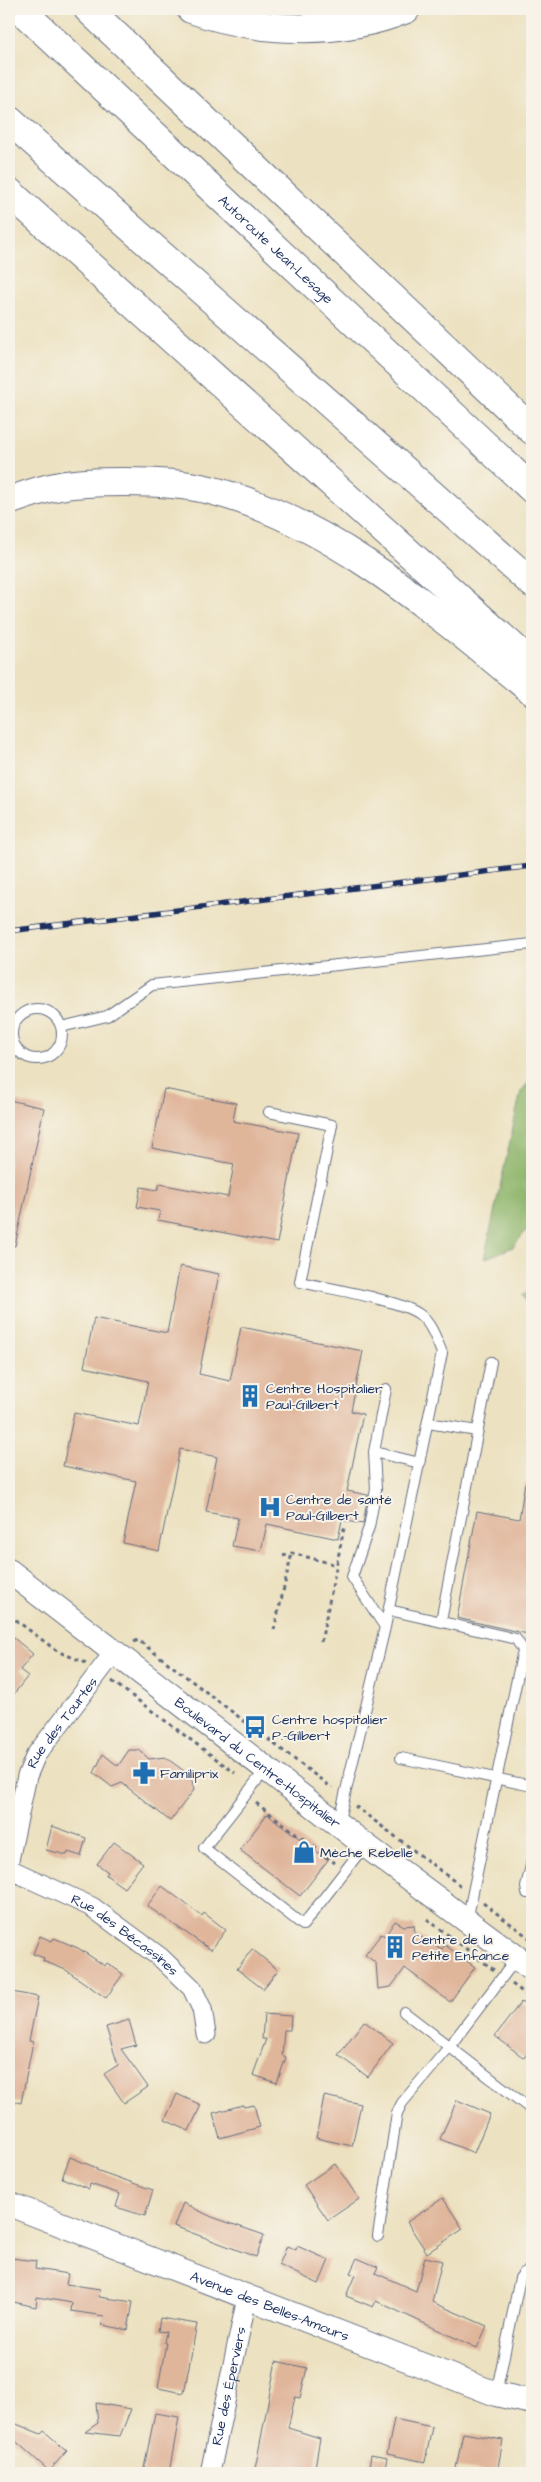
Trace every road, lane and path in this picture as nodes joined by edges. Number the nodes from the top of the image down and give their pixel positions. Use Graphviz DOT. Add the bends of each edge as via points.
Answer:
graph roads {
  1 [pos="20,9"];
  2 [pos="88,9"];
  3 [pos="191,9"];
  4 [pos="406,9"];
  5 [pos="9,120"];
  6 [pos="9,192"];
  7 [pos="532,430"];
  8 [pos="532,489"];
  9 [pos="9,501"];
  10 [pos="532,583"];
  11 [pos="532,664"];
  12 [pos="532,691"];
  13 [pos="532,944"];
  14 [pos="61,1027"];
  15 [pos="16,1047"];
  16 [pos="9,1058"];
  17 [pos="269,1112"];
  18 [pos="491,1362"];
  19 [pos="386,1389"];
  20 [pos="428,1423"];
  21 [pos="477,1431"];
  22 [pos="374,1452"];
  23 [pos="420,1463"];
  24 [pos="344,1528"];
  25 [pos="292,1553"];
  26 [pos="283,1556"];
  27 [pos="336,1564"];
  28 [pos="9,1571"];
  29 [pos="352,1578"];
  30 [pos="389,1610"];
  31 [pos="9,1615"];
  32 [pos="440,1621"];
  33 [pos="386,1627"];
  34 [pos="274,1630"];
  35 [pos="321,1642"];
  36 [pos="115,1651"];
  37 [pos="99,1672"];
  38 [pos="401,1758"];
  39 [pos="259,1778"];
  40 [pos="497,1780"];
  41 [pos="532,1786"];
  42 [pos="344,1798"];
  43 [pos="253,1800"];
  44 [pos="338,1824"];
  45 [pos="365,1845"];
  46 [pos="9,1860"];
  47 [pos="532,1861"];
  48 [pos="335,1863"];
  49 [pos="9,1869"];
  50 [pos="527,1893"];
  51 [pos="473,1895"];
  52 [pos="421,1914"];
  53 [pos="467,1922"];
  54 [pos="532,1940"];
  55 [pos="525,1964"];
  56 [pos="503,1977"];
  57 [pos="532,1999"];
  58 [pos="404,2012"];
  59 [pos="206,2034"];
  60 [pos="449,2047"];
  61 [pos="532,2110"];
  62 [pos="9,2204"];
  63 [pos="378,2236"];
  64 [pos="532,2269"];
  65 [pos="247,2298"];
  66 [pos="496,2394"];
  67 [pos="532,2402"];
  68 [pos="210,2473"];
  1 -- 8 [label="highway, Autoroute Jean-Lesage"];
  2 -- 7 [label="highway"];
  3 -- 4 [label="highway" via="259,25 304,28 348,24"];
  5 -- 10 [label="highway"];
  6 -- 11 [label="highway"];
  9 -- 12 [label="highway" via="61,486 156,482 210,490 268,511 337,545 408,592"];
  13 -- 14 [label="lane" via="152,985 108,1016"];
  14 -- 15 [label="lane" via="59,1046 47,1056 24,1056"];
  14 -- 15 [label="lane" via="50,1012 34,1008 27,1011 20,1015 12,1028"];
  15 -- 16 [label="lane"];
  17 -- 20 [label="lane" via="332,1125 300,1282 389,1303 418,1314 433,1330 442,1353"];
  18 -- 21 [label="lane"];
  19 -- 22 [label="lane"];
  20 -- 21 [label="lane"];
  20 -- 23 [label="lane"];
  21 -- 32 [label="lane"];
  22 -- 23 [label="lane"];
  22 -- 29 [label="lane" via="376,1489 369,1527"];
  23 -- 30 [label="lane"];
  24 -- 27 [label="path"];
  25 -- 26 [label="path"];
  25 -- 27 [label="path"];
  25 -- 34 [label="path"];
  27 -- 29 [label="path"];
  27 -- 35 [label="path"];
  28 -- 36 [label="street, Boulevard du Centre-Hospitalier"];
  29 -- 33 [label="lane"];
  30 -- 32 [label="lane"];
  30 -- 33 [label="lane"];
  31 -- 37 [label="path" via="57,1651"];
  32 -- 40 [label="lane" via="516,1639 523,1650"];
  33 -- 42 [label="lane"];
  36 -- 37 [label="street, Rue des Tourtes"];
  36 -- 39 [label="street, Boulevard du Centre-Hospitalier"];
  36 -- 42 [label="path" via="138,1640"];
  37 -- 39 [label="path"];
  37 -- 46 [label="street, Rue des Tourtes" via="36,1755 27,1776"];
  38 -- 40 [label="lane"];
  39 -- 44 [label="street, Boulevard du Centre-Hospitalier"];
  39 -- 45 [label="lane" via="204,1848 303,1925"];
  40 -- 41 [label="lane"];
  40 -- 51 [label="lane"];
  42 -- 44 [label="lane"];
  42 -- 51 [label="path"];
  43 -- 48 [label="path"];
  44 -- 45 [label="street, Boulevard du Centre-Hospitalier"];
  45 -- 53 [label="street, Boulevard du Centre-Hospitalier"];
  47 -- 50 [label="lane"];
  49 -- 59 [label="street, Rue des Bécassines" via="92,1907 161,1958 192,1988 202,2008"];
  51 -- 53 [label="lane"];
  51 -- 54 [label="path"];
  52 -- 56 [label="path"];
  53 -- 55 [label="street, Boulevard du Centre-Hospitalier"];
  55 -- 56 [label="lane"];
  56 -- 57 [label="path"];
  56 -- 60 [label="lane"];
  58 -- 60 [label="lane"];
  60 -- 61 [label="lane"];
  60 -- 63 [label="lane" via="402,2103"];
  62 -- 65 [label="street, Avenue des Belles-Amours"];
  64 -- 66 [label="lane" via="520,2278"];
  65 -- 66 [label="street, Avenue des Belles-Amours"];
  65 -- 68 [label="street, Rue des Éperviers"];
  66 -- 67 [label="street, Avenue des Belles-Amours"];
}
